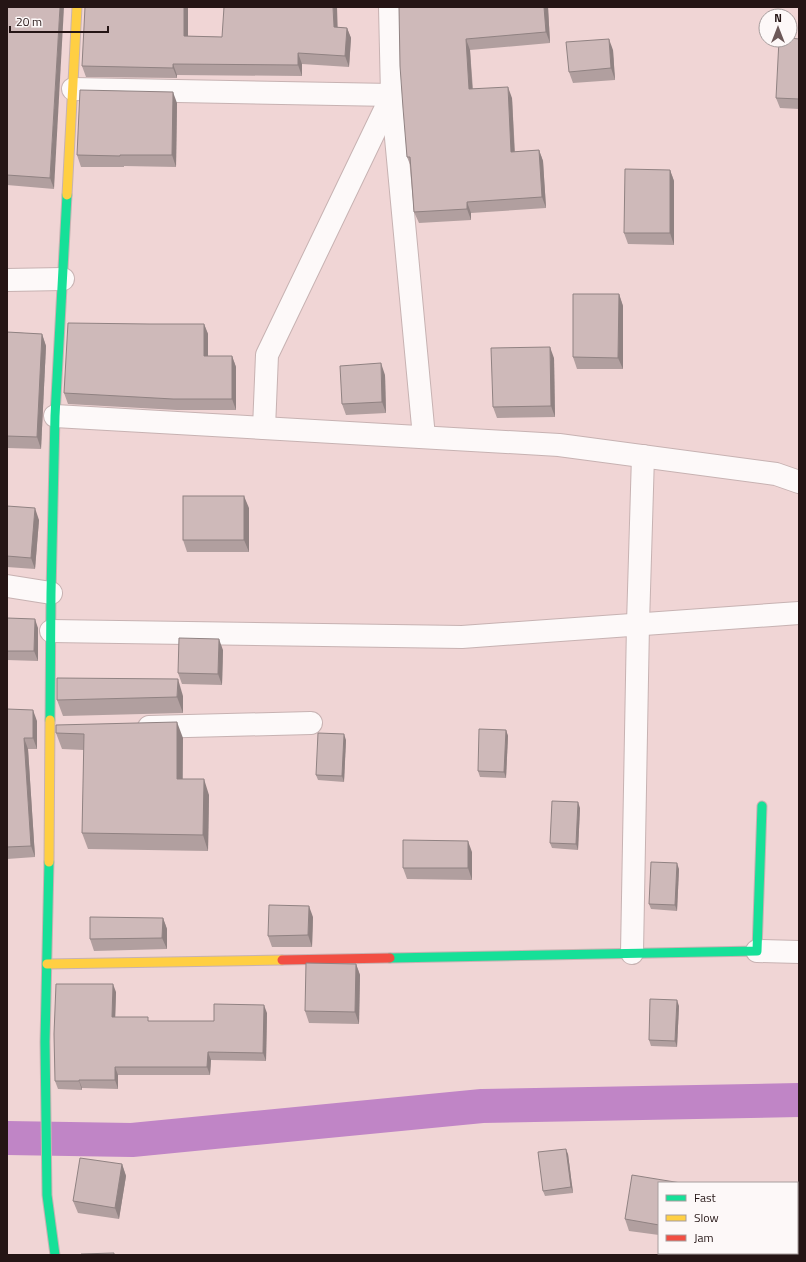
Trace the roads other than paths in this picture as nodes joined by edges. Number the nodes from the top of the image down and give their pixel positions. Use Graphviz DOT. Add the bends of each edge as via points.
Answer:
graph roads {
  1 [pos="77,7"];
  2 [pos="390,7"];
  3 [pos="73,89"];
  4 [pos="392,95"];
  5 [pos="63,279"];
  6 [pos="7,280"];
  7 [pos="56,416"];
  8 [pos="264,428"];
  9 [pos="424,437"];
  10 [pos="643,456"];
  11 [pos="799,482"];
  12 [pos="7,586"];
  13 [pos="52,593"];
  14 [pos="799,613"];
  15 [pos="638,624"];
  16 [pos="51,631"];
  17 [pos="311,723"];
  18 [pos="129,727"];
  19 [pos="762,806"];
  20 [pos="756,951"];
  21 [pos="799,952"];
  22 [pos="632,953"];
  23 [pos="47,964"];
  24 [pos="55,1255"];
  1 -- 3 [label="street"];
  2 -- 4 [label="street"];
  3 -- 4 [label="street"];
  3 -- 5 [label="street"];
  4 -- 8 [label="street" via="267,355"];
  4 -- 9 [label="street"];
  5 -- 6 [label="street"];
  5 -- 7 [label="street"];
  7 -- 8 [label="street"];
  7 -- 13 [label="street"];
  8 -- 9 [label="street"];
  9 -- 10 [label="street" via="559,445"];
  10 -- 11 [label="street" via="776,474"];
  10 -- 15 [label="street"];
  12 -- 13 [label="street"];
  13 -- 16 [label="street"];
  14 -- 15 [label="street"];
  15 -- 16 [label="street" via="462,637"];
  15 -- 22 [label="street"];
  16 -- 23 [label="street" via="58,729"];
  17 -- 18 [label="street"];
  19 -- 20 [label="street"];
  20 -- 21 [label="street"];
  20 -- 22 [label="street"];
  22 -- 23 [label="street"];
  23 -- 24 [label="street" via="45,1042 48,1195"];
}
